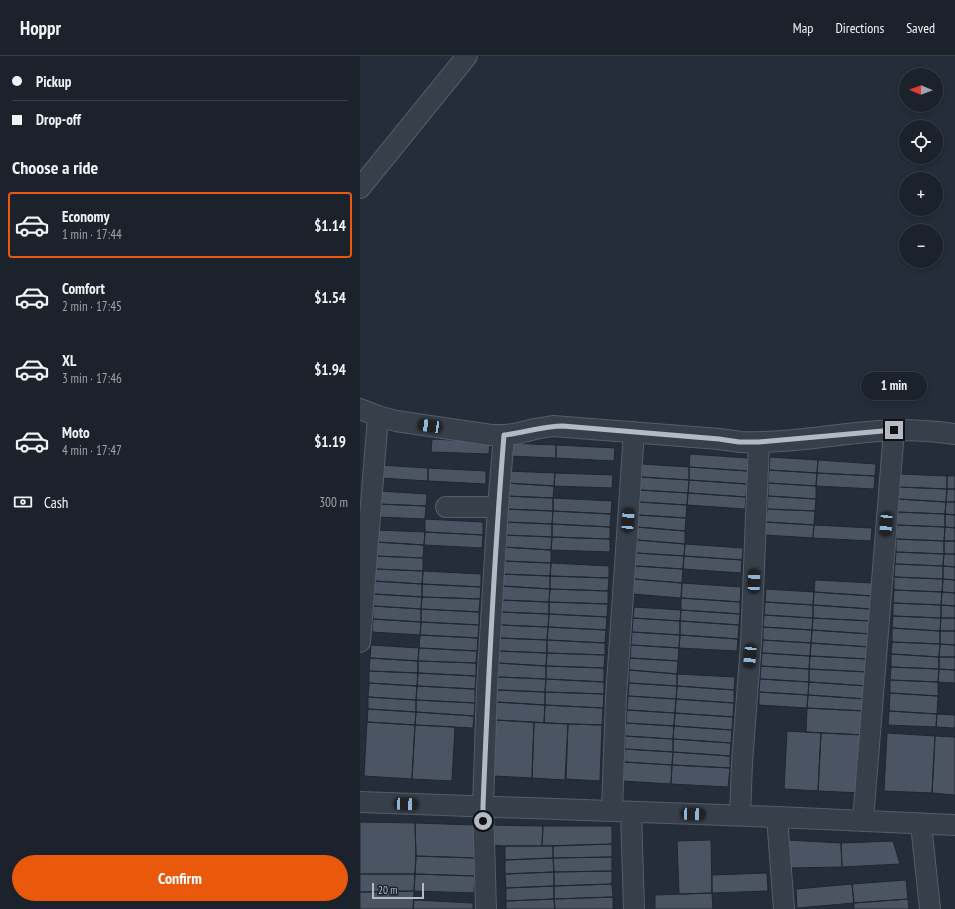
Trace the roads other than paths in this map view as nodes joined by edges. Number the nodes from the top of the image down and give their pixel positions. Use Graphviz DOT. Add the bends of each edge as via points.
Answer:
graph roads {
  1 [pos="467,56"];
  2 [pos="360,188"];
  3 [pos="360,408"];
  4 [pos="378,416"];
  5 [pos="894,430"];
  6 [pos="634,432"];
  7 [pos="955,434"];
  8 [pos="504,435"];
  9 [pos="759,442"];
  10 [pos="446,507"];
  11 [pos="498,507"];
  12 [pos="360,642"];
  13 [pos="360,802"];
  14 [pos="483,806"];
  15 [pos="612,811"];
  16 [pos="631,812"];
  17 [pos="740,816"];
  18 [pos="777,817"];
  19 [pos="864,821"];
  20 [pos="921,824"];
  21 [pos="955,825"];
  22 [pos="486,909"];
  23 [pos="634,909"];
  24 [pos="784,909"];
  25 [pos="930,909"];
  1 -- 2 [label="street"];
  3 -- 4 [label="street"];
  4 -- 8 [label="street" via="396,421"];
  4 -- 12 [label="street"];
  5 -- 7 [label="street"];
  5 -- 9 [label="street"];
  5 -- 19 [label="street"];
  6 -- 8 [label="street" via="553,426"];
  6 -- 9 [label="street"];
  6 -- 15 [label="street" via="616,698"];
  8 -- 11 [label="street"];
  9 -- 17 [label="street" via="751,643"];
  10 -- 11 [label="street"];
  11 -- 14 [label="street"];
  13 -- 14 [label="street"];
  14 -- 15 [label="street"];
  14 -- 22 [label="street"];
  15 -- 16 [label="street"];
  16 -- 17 [label="street"];
  16 -- 23 [label="street"];
  17 -- 18 [label="street"];
  18 -- 19 [label="street"];
  18 -- 24 [label="street"];
  19 -- 20 [label="street"];
  20 -- 21 [label="street"];
  20 -- 25 [label="street"];
}
